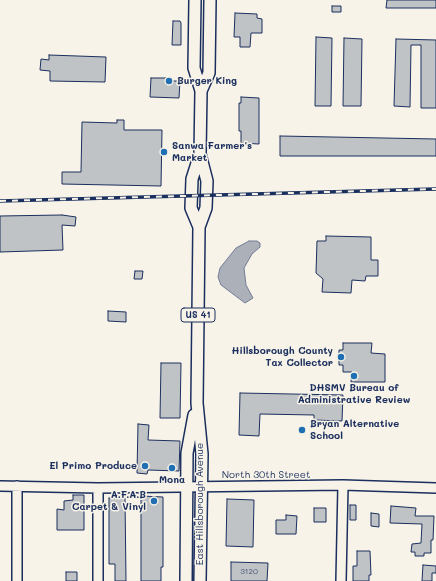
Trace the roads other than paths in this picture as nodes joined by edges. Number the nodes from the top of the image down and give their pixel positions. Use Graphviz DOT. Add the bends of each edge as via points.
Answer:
graph roads {
  1 [pos="195,0"];
  2 [pos="210,0"];
  3 [pos="201,91"];
  4 [pos="197,402"];
  5 [pos="343,485"];
  6 [pos="0,486"];
  7 [pos="18,486"];
  8 [pos="202,486"];
  9 [pos="187,487"];
  10 [pos="98,488"];
  11 [pos="436,488"];
  12 [pos="17,581"];
  13 [pos="98,581"];
  14 [pos="186,581"];
  15 [pos="200,581"];
  16 [pos="341,581"];
  1 -- 3 [label="main road, East Hillsborough Avenue / US 41" via="194,68"];
  2 -- 3 [label="main road, East Hillsborough Avenue / US 41" via="209,73"];
  3 -- 4 [label="main road, East Hillsborough Avenue / US 41" via="200,154 192,179 191,208 199,227"];
  4 -- 8 [label="main road, East Hillsborough Avenue / US 41"];
  4 -- 9 [label="main road, East Hillsborough Avenue / US 41" via="187,453"];
  5 -- 8 [label="street, North 30th Street"];
  5 -- 11 [label="street, North 30th Street"];
  5 -- 16 [label="street"];
  6 -- 7 [label="street, North 30th Street"];
  7 -- 10 [label="street, North 30th Street"];
  7 -- 12 [label="street"];
  8 -- 9 [label="street, North 30th Street"];
  8 -- 15 [label="main road, East Hillsborough Avenue / US 41"];
  9 -- 10 [label="street, North 30th Street"];
  9 -- 14 [label="main road, East Hillsborough Avenue / US 41"];
  10 -- 13 [label="street"];
}
